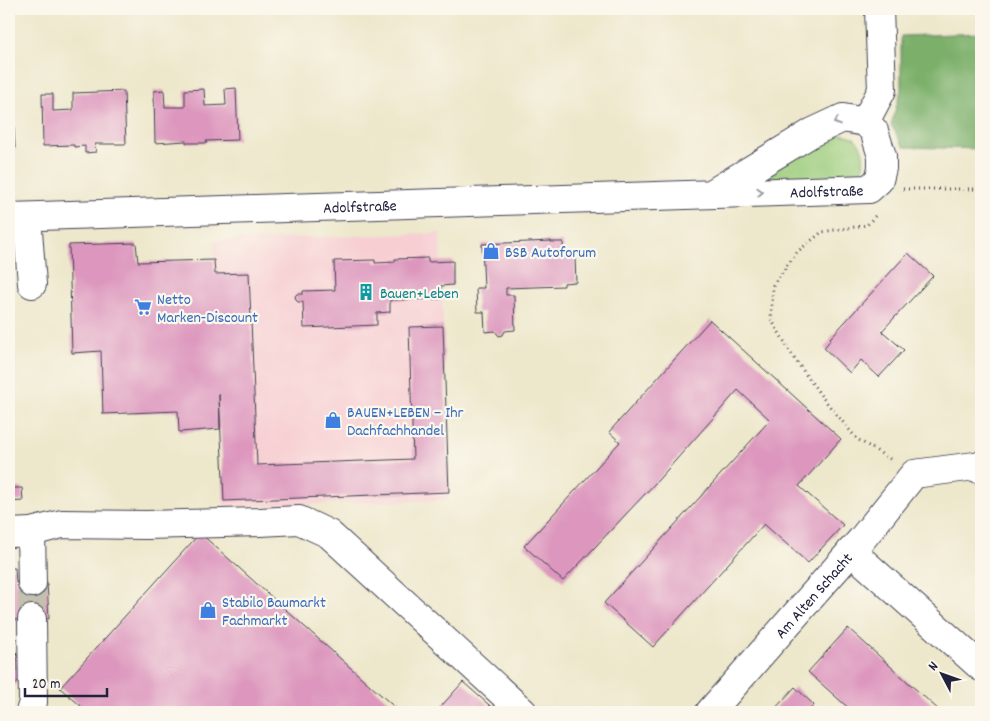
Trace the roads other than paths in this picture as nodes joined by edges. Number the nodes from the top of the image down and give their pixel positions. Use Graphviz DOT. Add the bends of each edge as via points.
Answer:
graph roads {
  1 [pos="879,9"];
  2 [pos="864,122"];
  3 [pos="711,194"];
  4 [pos="18,217"];
  5 [pos="32,284"];
  6 [pos="981,470"];
  7 [pos="20,533"];
  8 [pos="851,551"];
  9 [pos="32,582"];
  10 [pos="25,628"];
  11 [pos="981,667"];
  12 [pos="30,712"];
  13 [pos="523,712"];
  14 [pos="710,712"];
  1 -- 2 [label="street" via="882,90"];
  2 -- 3 [label="street, Adolfstraße, one-way" via="842,118"];
  3 -- 2 [label="street, Adolfstraße, one-way" via="869,189 884,184 882,156 874,130"];
  3 -- 4 [label="street, Adolfstraße"];
  4 -- 5 [label="street"];
  6 -- 8 [label="street, Am Alten Schacht" via="975,466 914,474"];
  7 -- 9 [label="street"];
  7 -- 13 [label="street" via="62,524 299,520 329,534"];
  8 -- 11 [label="street"];
  8 -- 14 [label="street, Am Alten Schacht"];
  10 -- 12 [label="street" via="33,702"];
}
